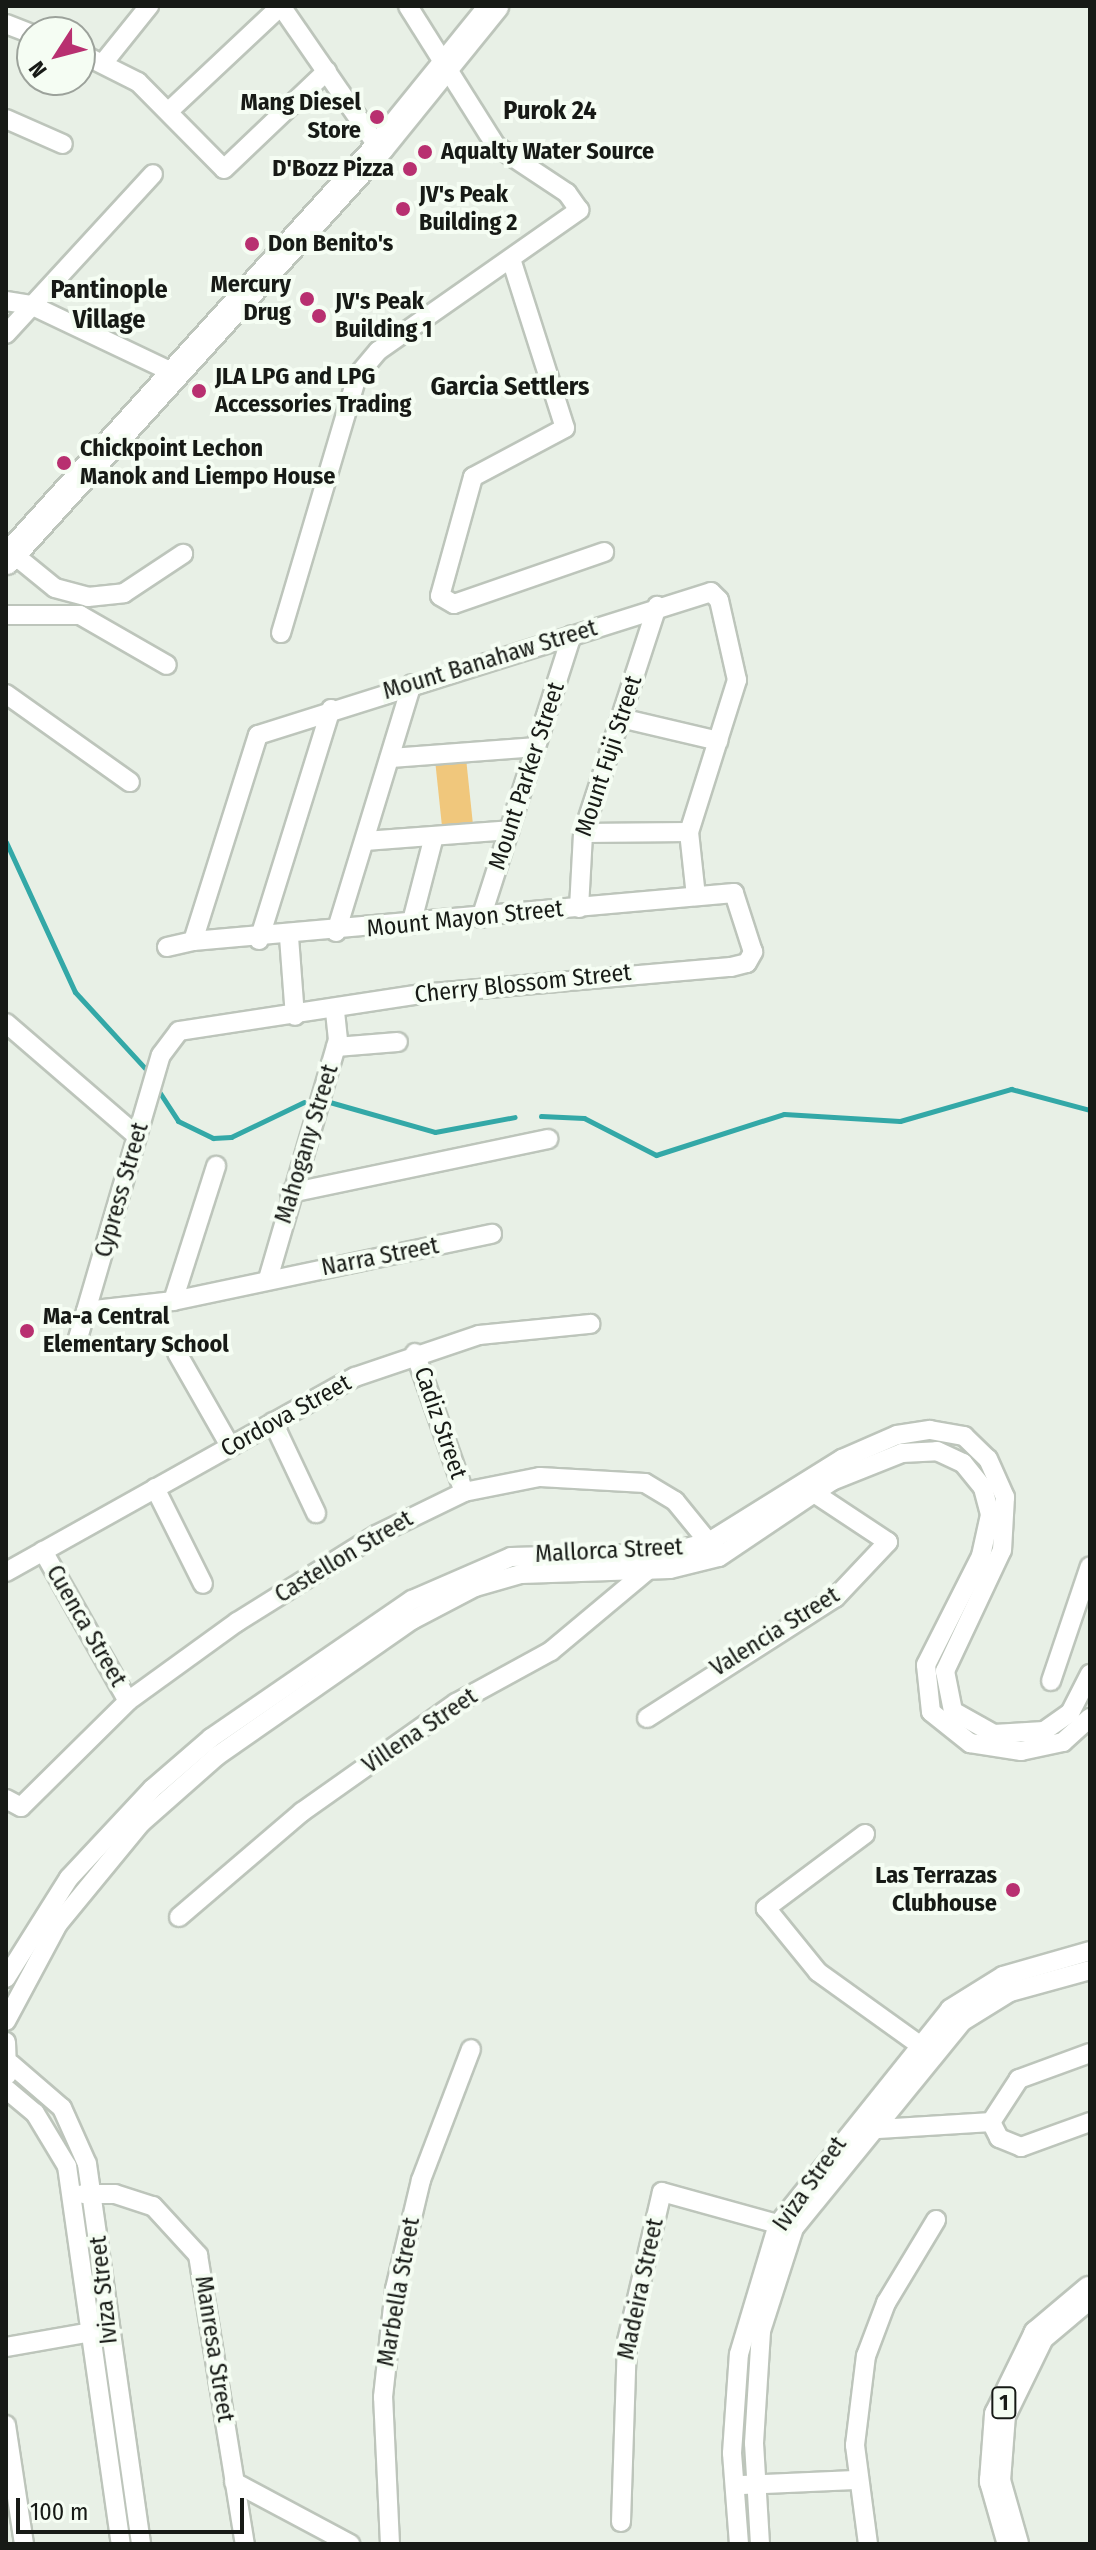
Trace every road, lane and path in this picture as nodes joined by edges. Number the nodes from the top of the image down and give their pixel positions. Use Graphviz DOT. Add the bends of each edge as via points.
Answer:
graph roads {
  1 [pos="281,6"];
  2 [pos="408,6"];
  3 [pos="494,6"];
  4 [pos="147,7"];
  5 [pos="96,59"];
  6 [pos="104,62"];
  7 [pos="449,68"];
  8 [pos="327,71"];
  9 [pos="169,111"];
  10 [pos="6,119"];
  11 [pos="63,144"];
  12 [pos="379,148"];
  13 [pos="153,174"];
  14 [pos="512,262"];
  15 [pos="6,301"];
  16 [pos="31,305"];
  17 [pos="6,334"];
  18 [pos="174,373"];
  19 [pos="604,552"];
  20 [pos="183,554"];
  21 [pos="9,556"];
  22 [pos="657,606"];
  23 [pos="6,615"];
  24 [pos="281,633"];
  25 [pos="572,635"];
  26 [pos="167,665"];
  27 [pos="412,684"];
  28 [pos="6,694"];
  29 [pos="331,709"];
  30 [pos="621,718"];
  31 [pos="718,741"];
  32 [pos="535,747"];
  33 [pos="390,758"];
  34 [pos="130,782"];
  35 [pos="510,830"];
  36 [pos="689,832"];
  37 [pos="583,833"];
  38 [pos="434,836"];
  39 [pos="365,841"];
  40 [pos="696,896"];
  41 [pos="579,908"];
  42 [pos="481,918"];
  43 [pos="411,925"];
  44 [pos="336,932"];
  45 [pos="289,937"];
  46 [pos="259,940"];
  47 [pos="193,941"];
  48 [pos="167,947"];
  49 [pos="751,960"];
  50 [pos="335,1009"];
  51 [pos="295,1016"];
  52 [pos="6,1023"];
  53 [pos="172,1037"];
  54 [pos="398,1042"];
  55 [pos="336,1047"];
  56 [pos="137,1136"];
  57 [pos="548,1139"];
  58 [pos="216,1166"];
  59 [pos="290,1193"];
  60 [pos="492,1234"];
  61 [pos="268,1279"];
  62 [pos="173,1301"];
  63 [pos="86,1311"];
  64 [pos="590,1324"];
  65 [pos="76,1345"];
  66 [pos="177,1353"];
  67 [pos="415,1353"];
  68 [pos="273,1422"];
  69 [pos="230,1446"];
  70 [pos="977,1446"];
  71 [pos="963,1463"];
  72 [pos="155,1488"];
  73 [pos="808,1490"];
  74 [pos="464,1492"];
  75 [pos="316,1513"];
  76 [pos="714,1549"];
  77 [pos="43,1551"];
  78 [pos="666,1553"];
  79 [pos="1090,1566"];
  80 [pos="649,1571"];
  81 [pos="6,1572"];
  82 [pos="203,1584"];
  83 [pos="1090,1674"];
  84 [pos="1051,1681"];
  85 [pos="128,1701"];
  86 [pos="647,1718"];
  87 [pos="1090,1718"];
  88 [pos="6,1799"];
  89 [pos="865,1834"];
  90 [pos="179,1917"];
  91 [pos="1090,1951"];
  92 [pos="1090,1970"];
  93 [pos="6,1978"];
  94 [pos="6,2021"];
  95 [pos="6,2042"];
  96 [pos="918,2043"];
  97 [pos="471,2049"];
  98 [pos="1090,2053"];
  99 [pos="933,2055"];
  100 [pos="8,2071"];
  101 [pos="6,2089"];
  102 [pos="991,2122"];
  103 [pos="1090,2122"];
  104 [pos="848,2129"];
  105 [pos="870,2130"];
  106 [pos="93,2193"];
  107 [pos="73,2195"];
  108 [pos="936,2220"];
  109 [pos="786,2226"];
  110 [pos="1090,2292"];
  111 [pos="98,2331"];
  112 [pos="6,2347"];
  113 [pos="6,2425"];
  114 [pos="855,2480"];
  115 [pos="234,2482"];
  116 [pos="733,2485"];
  117 [pos="755,2485"];
  118 [pos="621,2522"];
  119 [pos="24,2544"];
  120 [pos="121,2544"];
  121 [pos="141,2544"];
  122 [pos="245,2544"];
  123 [pos="350,2544"];
  124 [pos="390,2544"];
  125 [pos="739,2544"];
  126 [pos="760,2544"];
  127 [pos="868,2544"];
  128 [pos="1013,2544"];
  1 -- 8 [label="street"];
  1 -- 9 [label="street"];
  2 -- 7 [label="street"];
  3 -- 7 [label="main road"];
  4 -- 6 [label="street"];
  5 -- 6 [label="street"];
  6 -- 9 [label="street"];
  7 -- 12 [label="main road"];
  7 -- 14 [label="street" via="496,146 567,193 579,210"];
  8 -- 9 [label="street" via="229,167 215,164"];
  8 -- 12 [label="street"];
  10 -- 11 [label="street"];
  12 -- 18 [label="main road"];
  13 -- 16 [label="street"];
  14 -- 19 [label="street" via="565,428 473,477 440,596 454,604"];
  14 -- 24 [label="street" via="378,351 357,376"];
  15 -- 16 [label="street"];
  16 -- 17 [label="street"];
  16 -- 18 [label="street"];
  18 -- 21 [label="main road"];
  20 -- 21 [label="street" via="124,593 88,597 55,588"];
  22 -- 25 [label="street, Mount Banahaw Street"];
  22 -- 30 [label="street, Mount Fuji Street"];
  22 -- 31 [label="street, Mount Banahaw Street" via="715,593 737,667"];
  23 -- 26 [label="street" via="80,615"];
  25 -- 27 [label="street, Mount Banahaw Street"];
  25 -- 32 [label="street, Mount Parker Street"];
  27 -- 29 [label="street, Mount Banahaw Street"];
  27 -- 33 [label="street"];
  28 -- 34 [label="street"];
  29 -- 46 [label="street"];
  29 -- 47 [label="street, Mount Banahaw Street" via="265,731 249,746"];
  30 -- 31 [label="street"];
  30 -- 37 [label="street, Mount Fuji Street"];
  31 -- 36 [label="street"];
  32 -- 33 [label="street"];
  32 -- 35 [label="street, Mount Parker Street"];
  33 -- 39 [label="street"];
  35 -- 38 [label="street"];
  35 -- 42 [label="street, Mount Parker Street"];
  36 -- 37 [label="street"];
  36 -- 40 [label="street"];
  37 -- 41 [label="street, Mount Fuji Street"];
  38 -- 39 [label="street"];
  38 -- 43 [label="street"];
  39 -- 44 [label="street"];
  40 -- 41 [label="street, Mount Mayon Street"];
  40 -- 49 [label="street, Mount Mayon Street" via="738,895"];
  41 -- 42 [label="street, Mount Mayon Street"];
  42 -- 43 [label="street, Mount Mayon Street"];
  43 -- 44 [label="street, Mount Mayon Street"];
  44 -- 45 [label="street, Mount Mayon Street"];
  45 -- 46 [label="street, Mount Mayon Street"];
  45 -- 51 [label="street"];
  46 -- 47 [label="street, Mount Mayon Street"];
  47 -- 48 [label="street, Mount Mayon Street"];
  49 -- 50 [label="street, Cherry Blossom Street"];
  50 -- 51 [label="street, Cherry Blossom Street"];
  50 -- 55 [label="street, Mahogany Street"];
  51 -- 53 [label="street, Cherry Blossom Street" via="189,1027"];
  52 -- 56 [label="street"];
  53 -- 56 [label="street, Cypress Street"];
  54 -- 55 [label="street"];
  55 -- 59 [label="street, Mahogany Street"];
  56 -- 63 [label="street, Cypress Street"];
  57 -- 59 [label="street"];
  58 -- 62 [label="street"];
  59 -- 61 [label="street, Mahogany Street"];
  60 -- 61 [label="street, Narra Street"];
  61 -- 62 [label="street, Narra Street"];
  62 -- 63 [label="street, Narra Street"];
  63 -- 65 [label="street, Cypress Street"];
  64 -- 67 [label="street, Cordova Street" via="491,1333"];
  66 -- 69 [label="street"];
  67 -- 68 [label="street, Cordova Street"];
  67 -- 74 [label="street, Cadiz Street"];
  68 -- 69 [label="street, Cordova Street"];
  68 -- 75 [label="street"];
  69 -- 72 [label="street, Cordova Street"];
  70 -- 71 [label="street"];
  70 -- 73 [label="street, Mallorca Street" via="948,1431 905,1433 858,1450"];
  70 -- 83 [label="street" via="1005,1497 1006,1533 949,1656 944,1683 953,1711 994,1734 1044,1731 1070,1713"];
  71 -- 73 [label="street, Mallorca Street" via="937,1451 902,1453"];
  71 -- 87 [label="street" via="983,1488 990,1529 926,1665 931,1712 970,1743 1021,1751 1051,1748"];
  72 -- 77 [label="street, Cordova Street"];
  72 -- 82 [label="street"];
  73 -- 76 [label="street, Mallorca Street"];
  73 -- 86 [label="street, Valencia Street" via="888,1542 835,1598"];
  74 -- 76 [label="street, Castellon Street" via="540,1477 622,1477 660,1490"];
  74 -- 85 [label="street, Castellon Street" via="259,1608"];
  76 -- 78 [label="street, Mallorca Street"];
  76 -- 80 [label="street, Mallorca Street"];
  77 -- 81 [label="street, Cordova Street"];
  77 -- 85 [label="street, Cuenca Street"];
  78 -- 80 [label="street, Villena Street"];
  78 -- 93 [label="street, Mallorca Street" via="511,1557 433,1587 389,1614 152,1789 69,1878"];
  79 -- 84 [label="street"];
  80 -- 90 [label="street, Villena Street" via="551,1651 456,1703 302,1812"];
  80 -- 94 [label="street, Mallorca Street" via="547,1571 475,1587 412,1620 246,1735 165,1801 97,1875 44,1946"];
  85 -- 88 [label="street, Castellon Street" via="21,1807"];
  89 -- 96 [label="street" via="766,1908 818,1972"];
  91 -- 96 [label="street, Iviza Street" via="984,1984"];
  92 -- 99 [label="street, Iviza Street" via="992,2001"];
  95 -- 100 [label="street"];
  96 -- 99 [label="street"];
  96 -- 104 [label="street, Iviza Street"];
  97 -- 124 [label="street, Marbella Street" via="421,2180 395,2289 383,2397"];
  98 -- 102 [label="street" via="1019,2079"];
  99 -- 105 [label="street, Iviza Street"];
  100 -- 106 [label="street, Iviza Street" via="49,2092 74,2125"];
  101 -- 107 [label="street, Iviza Street" via="48,2130"];
  102 -- 103 [label="street" via="1004,2143 1021,2147"];
  102 -- 105 [label="street"];
  104 -- 105 [label="street"];
  104 -- 109 [label="street, Iviza Street"];
  105 -- 109 [label="street, Iviza Street"];
  106 -- 107 [label="street, Manresa Street"];
  106 -- 111 [label="street, Iviza Street"];
  106 -- 115 [label="street, Manresa Street" via="153,2206 198,2255"];
  107 -- 111 [label="street, Iviza Street"];
  108 -- 114 [label="street" via="886,2303 866,2356"];
  109 -- 116 [label="street, Iviza Street" via="743,2326"];
  109 -- 117 [label="street, Iviza Street" via="761,2331"];
  109 -- 118 [label="street, Madeira Street" via="662,2192 623,2375"];
  110 -- 128 [label="highway, 1" via="1039,2335 1000,2415 995,2481"];
  111 -- 112 [label="street"];
  111 -- 120 [label="street, Iviza Street"];
  111 -- 121 [label="street, Iviza Street"];
  113 -- 119 [label="street"];
  114 -- 117 [label="street"];
  114 -- 127 [label="street"];
  115 -- 122 [label="street, Manresa Street"];
  115 -- 123 [label="street"];
  116 -- 117 [label="street"];
  116 -- 125 [label="street, Iviza Street"];
  117 -- 126 [label="street, Iviza Street"];
}
